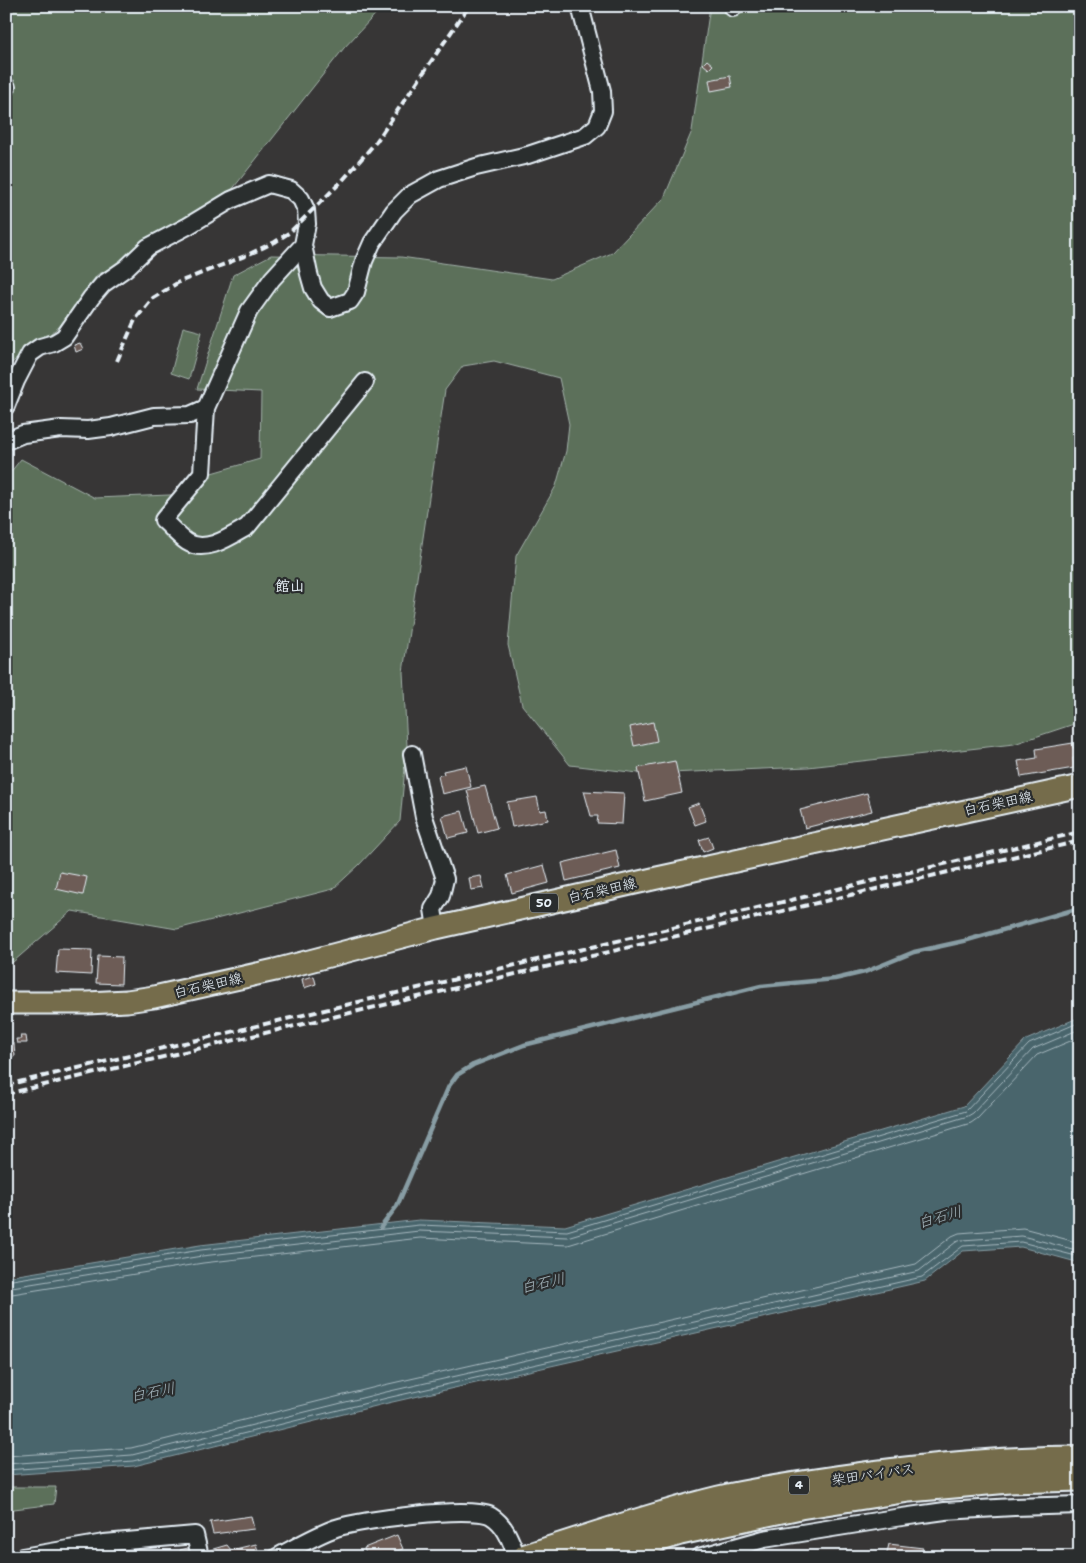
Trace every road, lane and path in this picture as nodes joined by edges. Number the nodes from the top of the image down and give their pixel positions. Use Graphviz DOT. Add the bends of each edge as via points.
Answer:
graph roads {
  1 [pos="580,6"];
  2 [pos="303,245"];
  3 [pos="365,382"];
  4 [pos="6,406"];
  5 [pos="206,408"];
  6 [pos="6,442"];
  7 [pos="412,754"];
  8 [pos="1080,786"];
  9 [pos="436,928"];
  10 [pos="6,1003"];
  11 [pos="1080,1459"];
  12 [pos="1080,1478"];
  13 [pos="1080,1505"];
  14 [pos="69,1553"];
  15 [pos="22,1557"];
  16 [pos="200,1557"];
  17 [pos="278,1557"];
  18 [pos="517,1557"];
  19 [pos="526,1557"];
  20 [pos="600,1557"];
  21 [pos="698,1557"];
  1 -- 2 [label="street" via="602,91 603,111 597,126 585,136 528,155 476,167 410,195 394,211 372,243 350,301 330,308 321,301 313,288"];
  2 -- 4 [label="street" via="306,210 301,199 291,190 268,184 230,200 148,247 103,284 64,337 40,346 30,354"];
  2 -- 5 [label="street" via="272,279 249,312"];
  3 -- 5 [label="street" via="247,527 206,546 188,543 163,520 202,473"];
  5 -- 6 [label="street" via="190,416 154,416 111,427 23,434"];
  7 -- 9 [label="street" via="424,817 444,879 441,896 433,909"];
  8 -- 9 [label="main road, 白石柴田線 / 50"];
  9 -- 10 [label="main road, 白石柴田線 / 50" via="275,970 154,997 87,1003"];
  11 -- 19 [label="highway, 柴田バイパス / 4" via="914,1468 800,1484 720,1499 632,1522"];
  12 -- 20 [label="highway, 柴田バイパス / 4" via="909,1489 800,1506 680,1532"];
  13 -- 21 [label="street" via="945,1511 764,1539"];
  14 -- 15 [label="street"];
  14 -- 16 [label="street" via="104,1543 195,1535"];
  17 -- 18 [label="street" via="335,1528 365,1521 458,1512 481,1513 495,1519 508,1534"];
}
